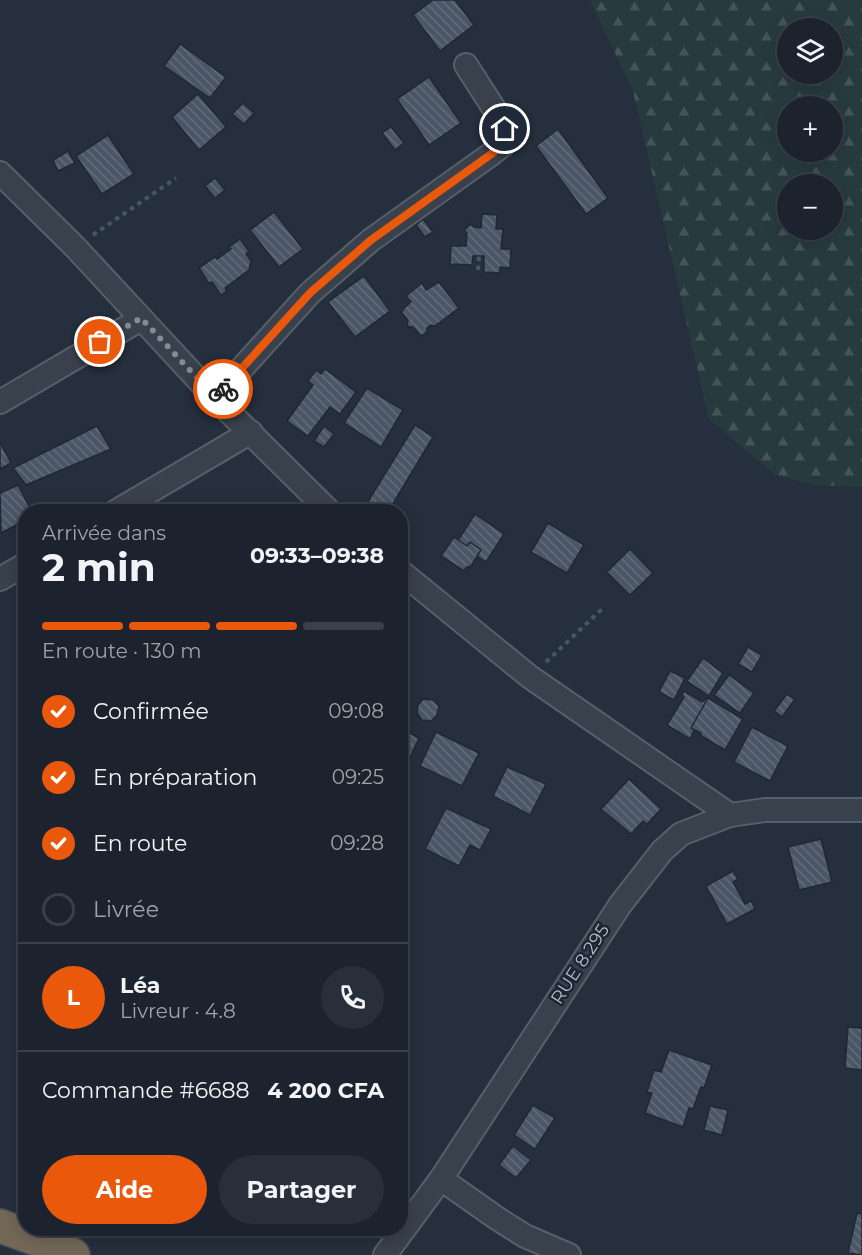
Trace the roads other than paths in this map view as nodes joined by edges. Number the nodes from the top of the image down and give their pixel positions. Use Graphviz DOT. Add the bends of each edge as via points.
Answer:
graph roads {
  1 [pos="466,64"];
  2 [pos="0,173"];
  3 [pos="141,318"];
  4 [pos="216,398"];
  5 [pos="0,402"];
  6 [pos="251,432"];
  7 [pos="130,504"];
  8 [pos="322,504"];
  9 [pos="18,569"];
  10 [pos="408,578"];
  11 [pos="0,579"];
  12 [pos="862,810"];
  13 [pos="730,814"];
  14 [pos="441,1179"];
  15 [pos="408,1224"];
  16 [pos="0,1226"];
  17 [pos="18,1232"];
  18 [pos="28,1236"];
  19 [pos="399,1236"];
  20 [pos="73,1255"];
  21 [pos="385,1255"];
  22 [pos="569,1255"];
  1 -- 4 [label="street" via="503,123 504,144 371,240 310,293"];
  2 -- 3 [label="street"];
  3 -- 4 [label="street"];
  3 -- 5 [label="street"];
  4 -- 6 [label="street"];
  6 -- 7 [label="street"];
  6 -- 8 [label="street"];
  9 -- 11 [label="street"];
  10 -- 13 [label="street" via="530,677"];
  12 -- 13 [label="street, RUE 8.295"];
  13 -- 14 [label="street, RUE 8.295" via="681,834 662,851 620,904"];
  14 -- 15 [label="street, RUE 8.295"];
  14 -- 22 [label="street" via="525,1236"];
  16 -- 17 [label="highway"];
  18 -- 20 [label="highway"];
  19 -- 21 [label="street, RUE 8.295"];
}
